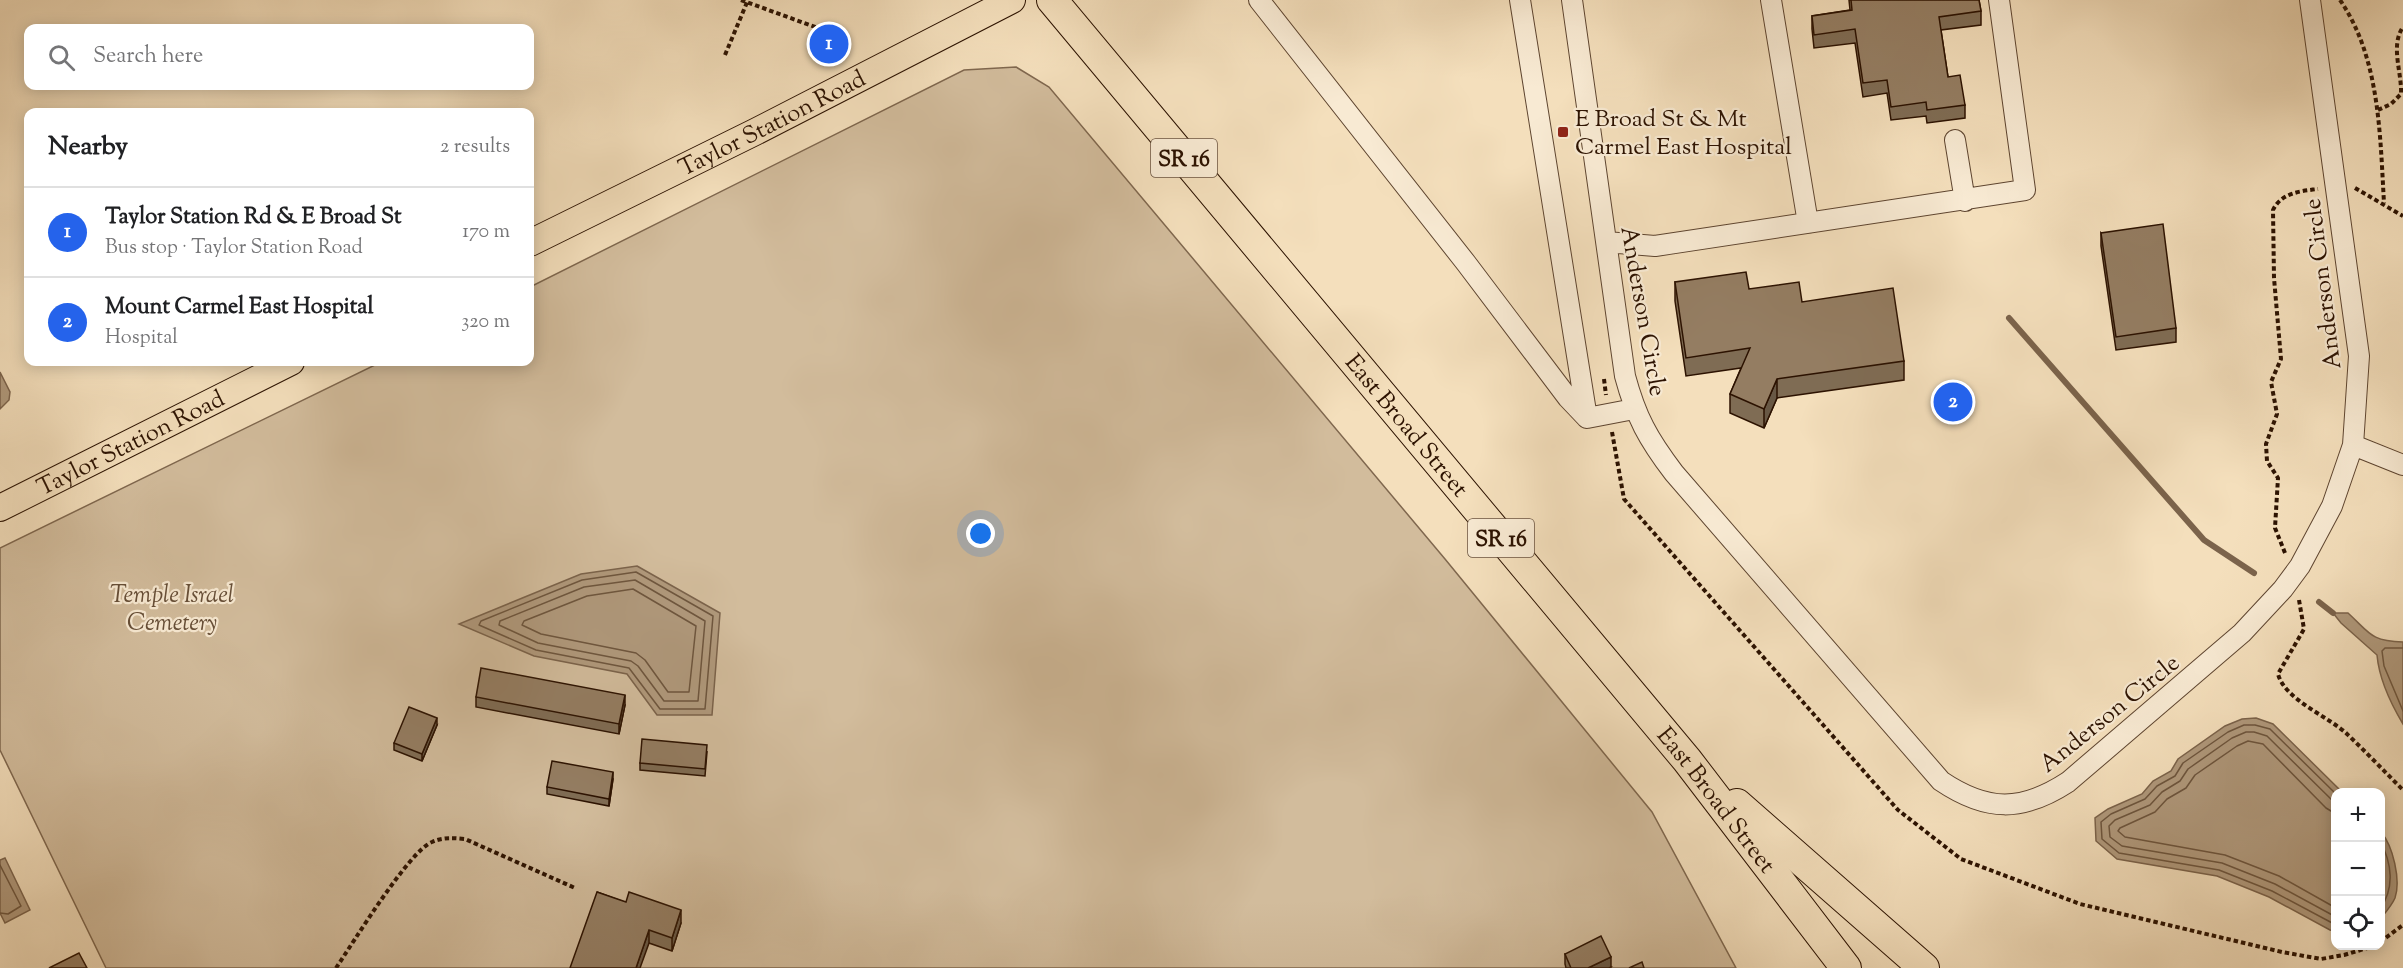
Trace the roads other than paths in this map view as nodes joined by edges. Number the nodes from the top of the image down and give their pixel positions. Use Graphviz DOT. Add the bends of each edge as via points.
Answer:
graph roads {
  1 [pos="1012,0"];
  2 [pos="1052,0"];
  3 [pos="1259,0"];
  4 [pos="1520,0"];
  5 [pos="1572,0"];
  6 [pos="1771,0"];
  7 [pos="1999,0"];
  8 [pos="2310,0"];
  9 [pos="1955,140"];
  10 [pos="1965,201"];
  11 [pos="1808,224"];
  12 [pos="534,241"];
  13 [pos="1606,242"];
  14 [pos="283,366"];
  15 [pos="1634,409"];
  16 [pos="1587,418"];
  17 [pos="2353,445"];
  18 [pos="2403,465"];
  19 [pos="0,508"];
  20 [pos="1687,760"];
  21 [pos="1819,932"];
  22 [pos="1835,968"];
  23 [pos="1846,968"];
  24 [pos="1924,968"];
  1 -- 12 [label="main road, Taylor Station Road"];
  2 -- 20 [label="highway, East Broad Street / SR 16"];
  3 -- 16 [label="street"];
  4 -- 16 [label="street"];
  5 -- 13 [label="street, Anderson Circle"];
  6 -- 11 [label="street"];
  7 -- 10 [label="street" via="2025,190"];
  8 -- 17 [label="street, Anderson Circle" via="2360,356"];
  9 -- 10 [label="street"];
  10 -- 11 [label="street"];
  11 -- 13 [label="street" via="1655,246"];
  13 -- 15 [label="street, Anderson Circle" via="1625,375"];
  14 -- 19 [label="main road, Taylor Station Road"];
  15 -- 16 [label="street"];
  15 -- 17 [label="street, Anderson Circle" via="1674,474 1941,781 1960,794 1995,805 2021,804 2048,796 2242,633 2293,575 2332,506"];
  17 -- 18 [label="street"];
  20 -- 21 [label="highway, East Broad Street / SR 16"];
  20 -- 24 [label="highway"];
  21 -- 22 [label="highway"];
  21 -- 23 [label="highway, East Broad Street / SR 16"];
}
